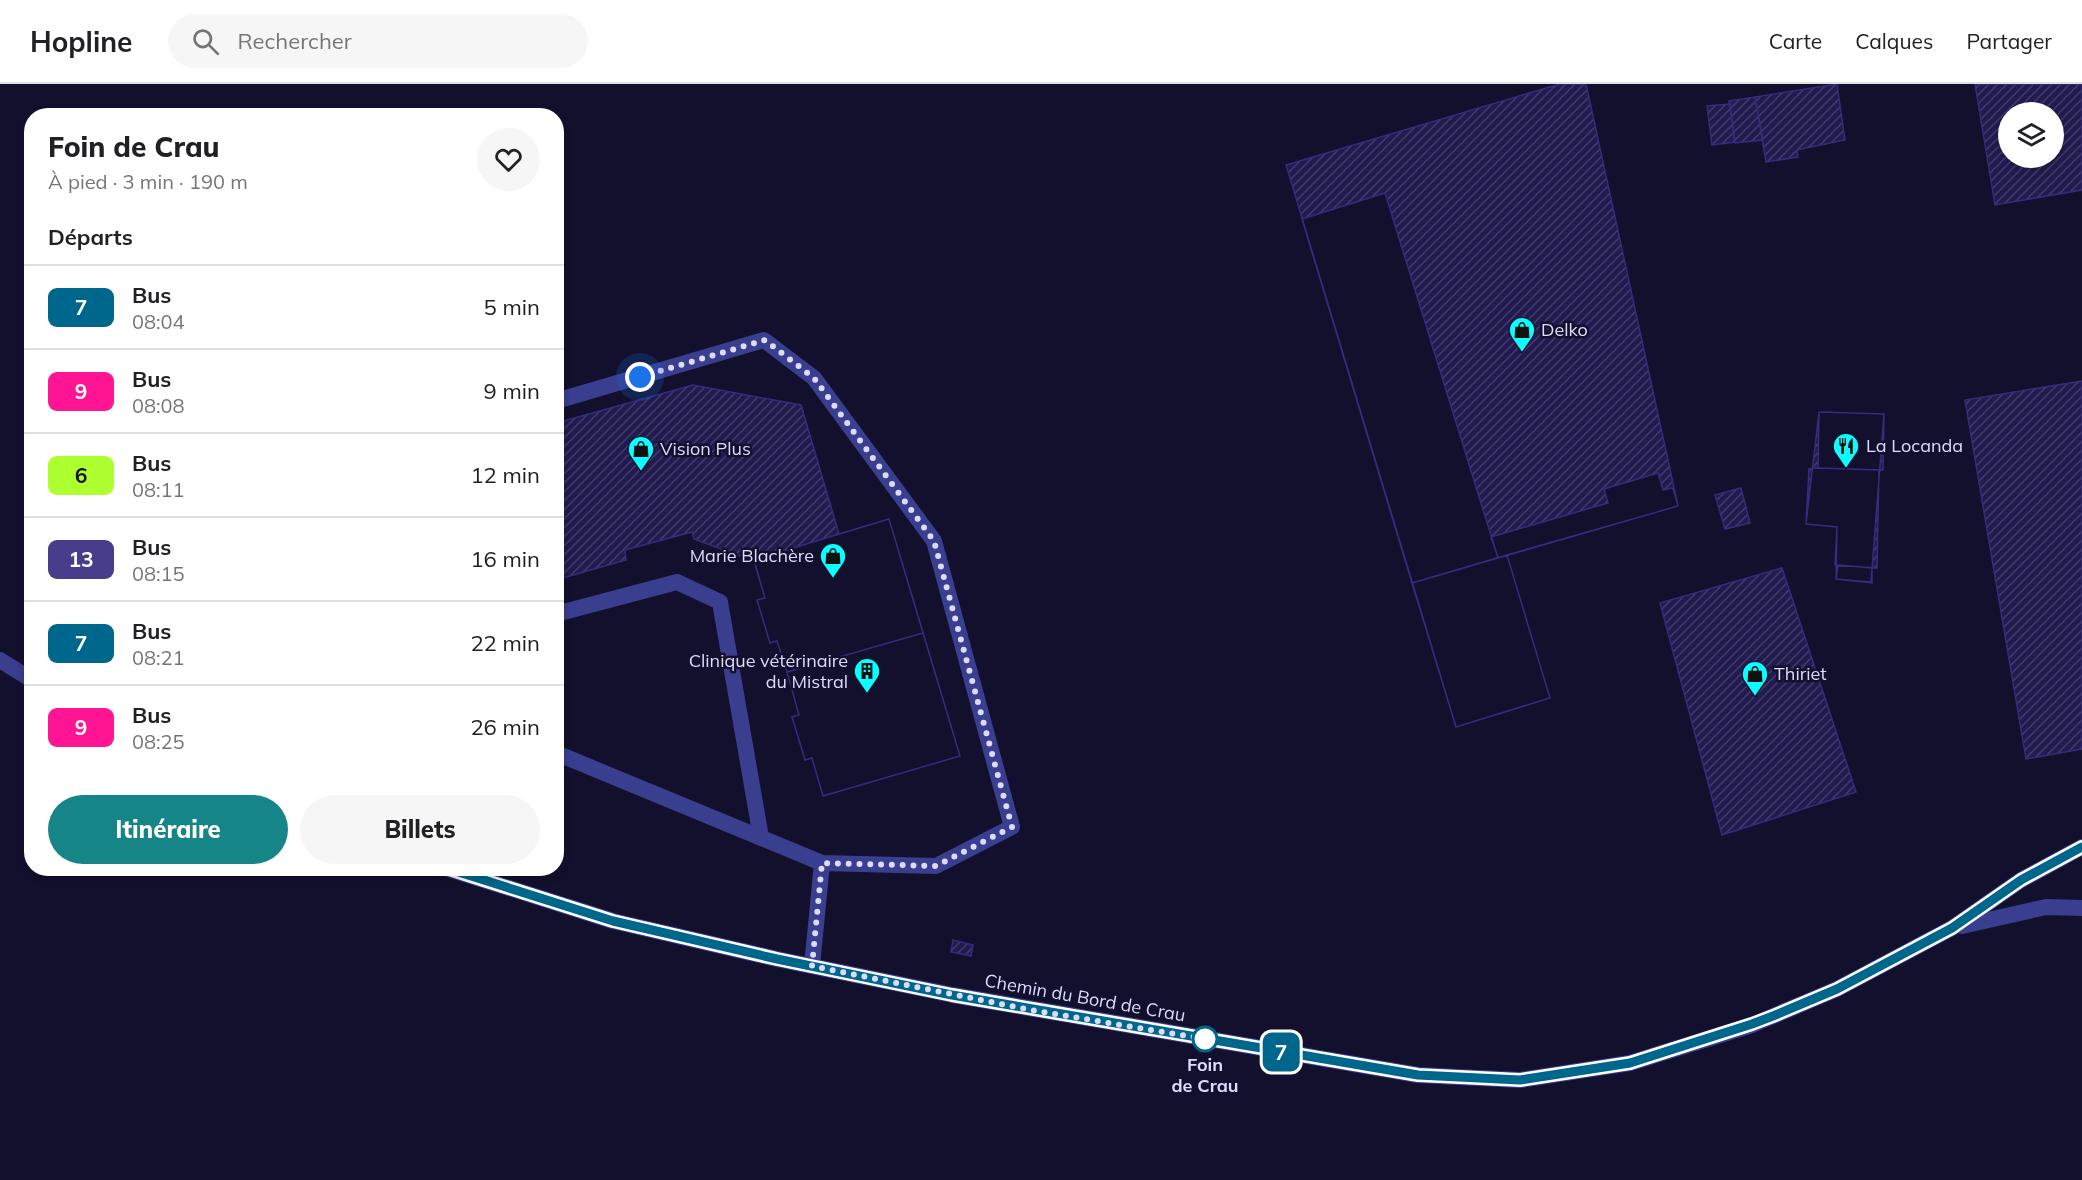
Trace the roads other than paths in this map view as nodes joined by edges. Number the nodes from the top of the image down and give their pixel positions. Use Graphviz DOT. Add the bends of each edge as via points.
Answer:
graph roads {
  1 [pos="564,399"];
  2 [pos="564,612"];
  3 [pos="0,660"];
  4 [pos="24,675"];
  5 [pos="564,756"];
  6 [pos="761,837"];
  7 [pos="2082,847"];
  8 [pos="822,863"];
  9 [pos="471,876"];
  10 [pos="2082,908"];
  11 [pos="1952,928"];
  12 [pos="812,966"];
  1 -- 8 [label="street" via="765,340 814,378 934,541 1012,827 936,866"];
  2 -- 6 [label="street" via="677,582 720,602"];
  3 -- 4 [label="street"];
  5 -- 6 [label="street"];
  6 -- 8 [label="street"];
  7 -- 11 [label="street, Chemin du Bord de Crau" via="2021,880"];
  8 -- 12 [label="street"];
  9 -- 12 [label="street, Chemin du Bord de Crau" via="613,921"];
  10 -- 11 [label="street, Chemin du Bord de Crau" via="2046,907"];
  11 -- 12 [label="street, Chemin du Bord de Crau" via="1837,989 1752,1024 1630,1063 1520,1080 1418,1075 1040,1011"];
}
